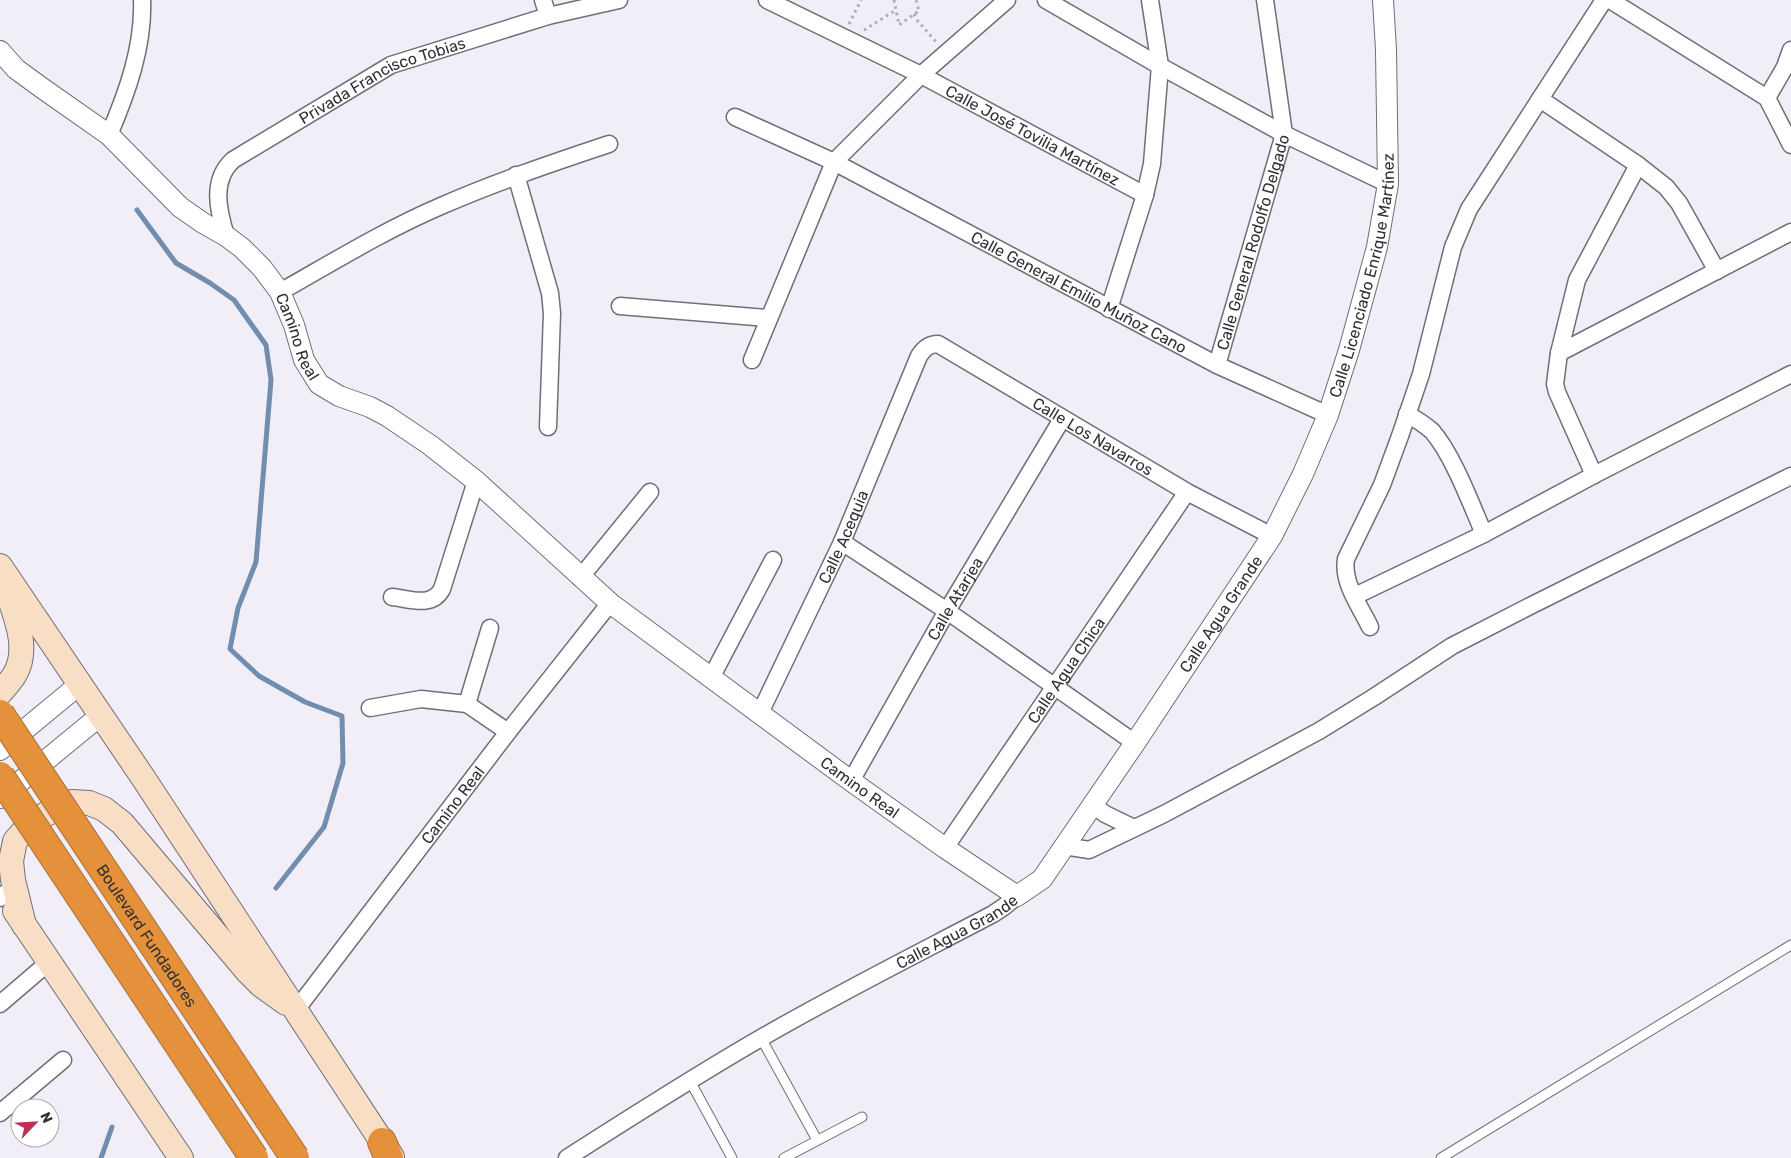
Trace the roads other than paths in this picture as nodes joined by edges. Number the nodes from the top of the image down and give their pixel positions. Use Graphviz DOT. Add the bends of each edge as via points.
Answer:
graph roads {
  1 [pos="142,0"];
  2 [pos="544,0"];
  3 [pos="619,0"];
  4 [pos="767,0"];
  5 [pos="1007,0"];
  6 [pos="1046,0"];
  7 [pos="1150,0"];
  8 [pos="1265,0"];
  9 [pos="1383,0"];
  10 [pos="1604,0"];
  11 [pos="1610,0"];
  12 [pos="548,16"];
  13 [pos="1791,50"];
  14 [pos="0,51"];
  15 [pos="1160,66"];
  16 [pos="1788,73"];
  17 [pos="921,75"];
  18 [pos="1767,98"];
  19 [pos="1540,99"];
  20 [pos="735,117"];
  21 [pos="1284,134"];
  22 [pos="110,135"];
  23 [pos="609,144"];
  24 [pos="1791,145"];
  25 [pos="834,162"];
  26 [pos="1638,165"];
  27 [pos="516,175"];
  28 [pos="1388,184"];
  29 [pos="1145,195"];
  30 [pos="1791,232"];
  31 [pos="226,236"];
  32 [pos="1716,271"];
  33 [pos="280,292"];
  34 [pos="620,306"];
  35 [pos="1110,309"];
  36 [pos="768,318"];
  37 [pos="1559,353"];
  38 [pos="919,356"];
  39 [pos="752,360"];
  40 [pos="1217,365"];
  41 [pos="1791,374"];
  42 [pos="1406,414"];
  43 [pos="1328,415"];
  44 [pos="1062,419"];
  45 [pos="548,427"];
  46 [pos="1594,474"];
  47 [pos="1791,476"];
  48 [pos="476,481"];
  49 [pos="650,492"];
  50 [pos="1186,492"];
  51 [pos="1484,534"];
  52 [pos="1272,536"];
  53 [pos="842,542"];
  54 [pos="772,560"];
  55 [pos="0,567"];
  56 [pos="580,578"];
  57 [pos="1355,596"];
  58 [pos="392,597"];
  59 [pos="610,603"];
  60 [pos="947,611"];
  61 [pos="1370,627"];
  62 [pos="490,628"];
  63 [pos="711,678"];
  64 [pos="80,684"];
  65 [pos="1055,686"];
  66 [pos="0,693"];
  67 [pos="467,704"];
  68 [pos="370,708"];
  69 [pos="760,713"];
  70 [pos="0,714"];
  71 [pos="101,715"];
  72 [pos="508,732"];
  73 [pos="1136,743"];
  74 [pos="0,750"];
  75 [pos="0,776"];
  76 [pos="852,781"];
  77 [pos="0,798"];
  78 [pos="1093,805"];
  79 [pos="1134,828"];
  80 [pos="1064,846"];
  81 [pos="945,848"];
  82 [pos="1,894"];
  83 [pos="1016,896"];
  84 [pos="24,925"];
  85 [pos="1791,945"];
  86 [pos="48,962"];
  87 [pos="0,1004"];
  88 [pos="296,1010"];
  89 [pos="762,1038"];
  90 [pos="63,1060"];
  91 [pos="690,1081"];
  92 [pos="0,1113"];
  93 [pos="862,1117"];
  94 [pos="816,1140"];
  95 [pos="388,1153"];
  96 [pos="181,1158"];
  97 [pos="254,1158"];
  98 [pos="295,1158"];
  99 [pos="567,1158"];
  100 [pos="732,1158"];
  101 [pos="784,1158"];
  102 [pos="1441,1158"];
  1 -- 22 [label="street" via="137,49"];
  2 -- 12 [label="street"];
  3 -- 12 [label="street, Privada Francisco Tobias"];
  4 -- 17 [label="street, Calle José Tovilia Martínez"];
  5 -- 17 [label="street"];
  6 -- 15 [label="street"];
  7 -- 15 [label="street"];
  8 -- 21 [label="street, Calle General Rodolfo Delgado"];
  9 -- 28 [label="street, Calle Licenciado Enrique Martínez"];
  10 -- 19 [label="street"];
  11 -- 18 [label="street"];
  12 -- 31 [label="street, Privada Francisco Tobias" via="391,65 233,160 223,172 218,195"];
  13 -- 16 [label="street"];
  14 -- 22 [label="street, Camino Real" via="16,69"];
  15 -- 21 [label="street"];
  15 -- 29 [label="street" via="1152,164"];
  16 -- 18 [label="street"];
  17 -- 25 [label="street"];
  17 -- 29 [label="street, Calle José Tovilia Martínez"];
  18 -- 24 [label="street"];
  19 -- 26 [label="street"];
  19 -- 42 [label="street" via="1469,209 1452,247 1421,374"];
  20 -- 25 [label="street, Calle General Emilio Muñoz Cano"];
  21 -- 28 [label="street"];
  21 -- 40 [label="street, Calle General Rodolfo Delgado"];
  22 -- 31 [label="street, Camino Real" via="180,207"];
  23 -- 27 [label="street"];
  25 -- 35 [label="street, Calle General Emilio Muñoz Cano"];
  25 -- 36 [label="street"];
  26 -- 32 [label="street" via="1674,195"];
  26 -- 37 [label="street" via="1577,280"];
  27 -- 33 [label="street" via="440,206"];
  27 -- 45 [label="street" via="550,293"];
  28 -- 43 [label="street, Calle Licenciado Enrique Martínez" via="1377,247"];
  29 -- 35 [label="street"];
  30 -- 32 [label="street"];
  31 -- 33 [label="street, Camino Real" via="262,268"];
  32 -- 37 [label="street"];
  33 -- 48 [label="street, Camino Real" via="304,360 318,384 387,416"];
  34 -- 36 [label="street"];
  35 -- 40 [label="street, Calle General Emilio Muñoz Cano"];
  36 -- 39 [label="street"];
  37 -- 46 [label="street" via="1557,392"];
  38 -- 44 [label="street, Calle Los Navarros" via="928,346 938,344"];
  38 -- 53 [label="street, Calle Acequia"];
  40 -- 43 [label="street, Calle General Emilio Muñoz Cano"];
  41 -- 46 [label="street"];
  42 -- 51 [label="street" via="1420,420 1442,445"];
  42 -- 57 [label="street" via="1382,485 1346,559 1345,574"];
  43 -- 52 [label="street, Calle Licenciado Enrique Martínez"];
  44 -- 50 [label="street, Calle Los Navarros"];
  44 -- 60 [label="street, Calle Atarjea"];
  46 -- 51 [label="street"];
  47 -- 79 [label="street" via="1452,646 1319,731"];
  48 -- 56 [label="street, Camino Real"];
  48 -- 58 [label="street" via="439,596 427,601"];
  49 -- 56 [label="street"];
  50 -- 52 [label="street, Calle Los Navarros"];
  50 -- 65 [label="street, Calle Agua Chica"];
  51 -- 57 [label="street"];
  52 -- 73 [label="street, Calle Agua Grande"];
  53 -- 60 [label="street"];
  53 -- 69 [label="street, Calle Acequia"];
  54 -- 63 [label="street"];
  55 -- 64 [label="main road"];
  55 -- 66 [label="main road" via="21,633 16,674"];
  56 -- 59 [label="street, Camino Real"];
  57 -- 61 [label="street"];
  59 -- 63 [label="street, Camino Real"];
  59 -- 72 [label="street, Camino Real"];
  60 -- 65 [label="street"];
  60 -- 76 [label="street, Calle Atarjea"];
  62 -- 67 [label="street"];
  63 -- 69 [label="street, Camino Real"];
  64 -- 71 [label="main road"];
  64 -- 74 [label="street"];
  65 -- 73 [label="street"];
  65 -- 81 [label="street, Calle Agua Chica"];
  67 -- 68 [label="street" via="421,699"];
  67 -- 72 [label="street"];
  69 -- 76 [label="street, Camino Real"];
  70 -- 98 [label="highway, Boulevard Fundadores, bridge"];
  71 -- 77 [label="street"];
  71 -- 88 [label="main road"];
  72 -- 88 [label="street, Camino Real"];
  73 -- 78 [label="street, Calle Agua Grande"];
  75 -- 97 [label="highway, bridge"];
  76 -- 81 [label="street, Camino Real"];
  78 -- 79 [label="street"];
  78 -- 80 [label="street, Calle Agua Grande"];
  79 -- 80 [label="street" via="1089,850"];
  80 -- 83 [label="street, Calle Agua Grande" via="1042,879"];
  81 -- 83 [label="street, Camino Real"];
  82 -- 84 [label="main road"];
  83 -- 89 [label="street, Calle Agua Grande" via="993,914"];
  84 -- 86 [label="main road"];
  84 -- 88 [label="main road" via="13,880 11,861 15,841 30,824 46,814 72,802 89,803 104,809 122,823 260,986"];
  85 -- 102 [label="lane"];
  86 -- 87 [label="street"];
  86 -- 96 [label="main road"];
  88 -- 95 [label="main road"];
  89 -- 91 [label="street, Calle Agua Grande"];
  89 -- 94 [label="lane"];
  90 -- 92 [label="street"];
  91 -- 99 [label="street, Calle Agua Grande"];
  91 -- 100 [label="lane"];
  93 -- 94 [label="lane"];
  94 -- 101 [label="lane"];
}
